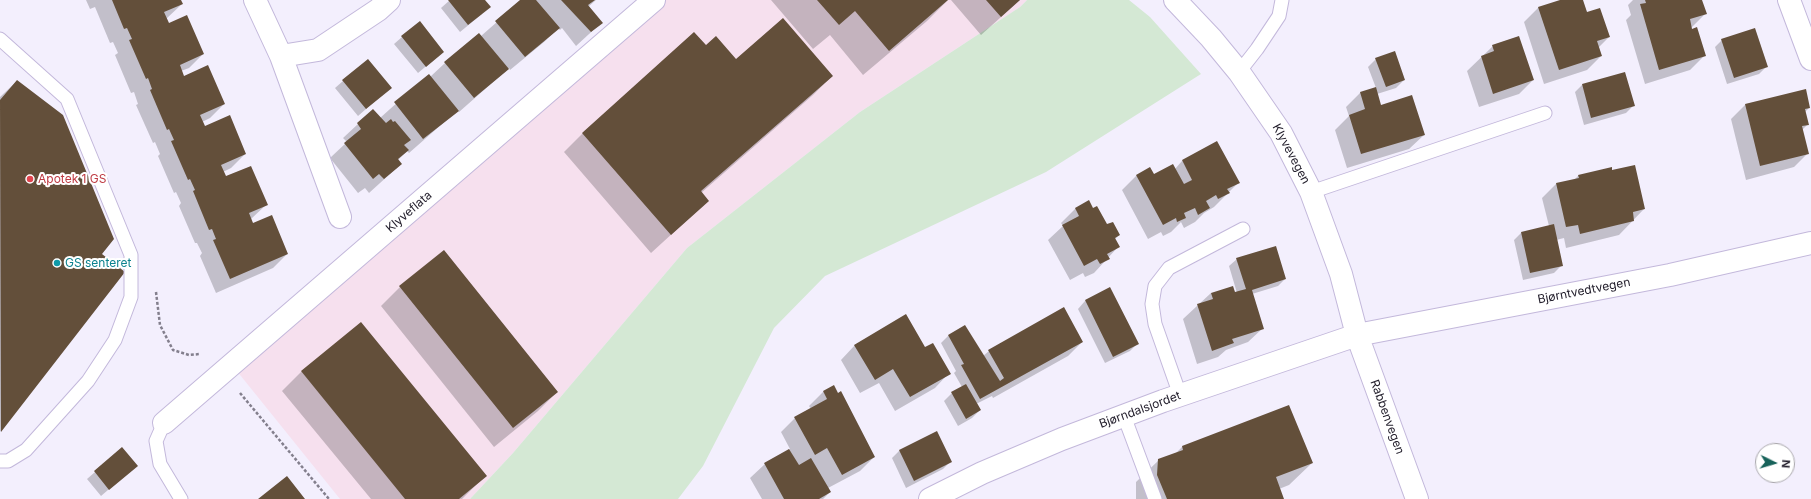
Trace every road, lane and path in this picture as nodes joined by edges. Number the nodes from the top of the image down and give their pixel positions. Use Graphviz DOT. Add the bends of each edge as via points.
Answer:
graph roads {
  1 [pos="255,0"];
  2 [pos="390,0"];
  3 [pos="654,0"];
  4 [pos="1175,0"];
  5 [pos="1282,0"];
  6 [pos="1789,0"];
  7 [pos="0,39"];
  8 [pos="281,56"];
  9 [pos="1811,59"];
  10 [pos="1239,72"];
  11 [pos="1545,113"];
  12 [pos="1311,192"];
  13 [pos="340,217"];
  14 [pos="1243,229"];
  15 [pos="1811,243"];
  16 [pos="156,285"];
  17 [pos="1356,335"];
  18 [pos="240,358"];
  19 [pos="223,373"];
  20 [pos="1180,395"];
  21 [pos="1124,416"];
  22 [pos="164,423"];
  23 [pos="0,461"];
  24 [pos="181,499"];
  25 [pos="329,499"];
  26 [pos="930,499"];
  27 [pos="1156,499"];
  28 [pos="1417,499"];
  1 -- 8 [label="street"];
  2 -- 8 [label="street" via="318,50"];
  3 -- 18 [label="street, Klyveflata"];
  4 -- 10 [label="street, Klyvevegen"];
  5 -- 10 [label="lane" via="1279,16"];
  6 -- 9 [label="street"];
  7 -- 23 [label="lane" via="67,99 131,255 131,297 115,340 88,381 26,450 8,460"];
  8 -- 13 [label="street"];
  10 -- 12 [label="street, Klyvevegen" via="1281,133"];
  11 -- 12 [label="lane"];
  12 -- 17 [label="street, Klyvevegen" via="1340,274"];
  14 -- 20 [label="lane" via="1169,268 1155,286 1152,304 1155,324"];
  15 -- 17 [label="street, Bjørntvedtvegen" via="1670,275"];
  16 -- 18 [label="path" via="160,325 173,350 189,355 228,351"];
  17 -- 20 [label="street, Bjørndalsjordet"];
  17 -- 28 [label="street, Rabbenvegen"];
  18 -- 19 [label="street, Klyveflata"];
  19 -- 22 [label="street, Klyveflata"];
  19 -- 25 [label="path"];
  20 -- 21 [label="street, Bjørndalsjordet"];
  21 -- 26 [label="street, Bjørndalsjordet" via="982,473"];
  21 -- 27 [label="lane"];
  22 -- 24 [label="lane" via="156,441 160,464"];
}
